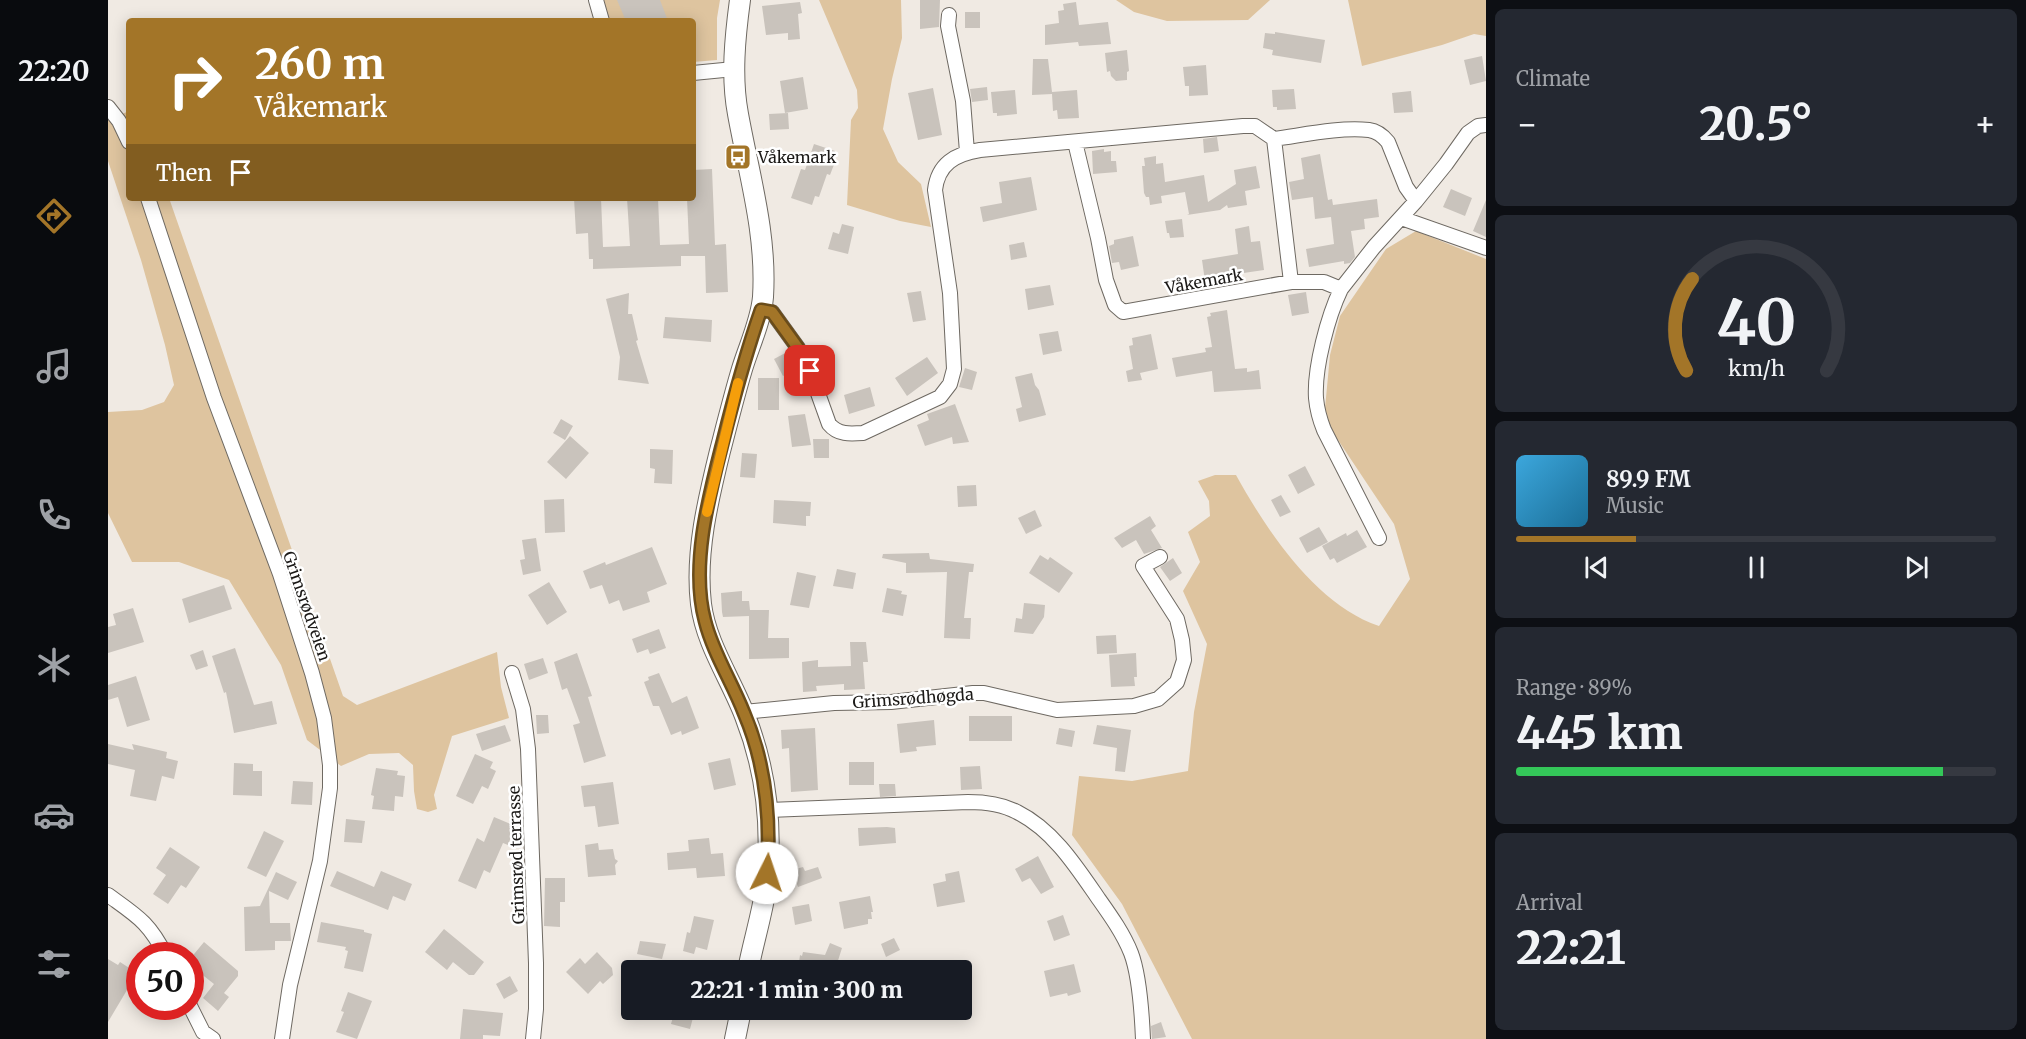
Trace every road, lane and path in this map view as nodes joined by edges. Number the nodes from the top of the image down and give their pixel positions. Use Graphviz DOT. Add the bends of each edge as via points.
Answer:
graph roads {
  1 [pos="596,0"];
  2 [pos="740,0"];
  3 [pos="949,15"];
  4 [pos="601,18"];
  5 [pos="734,69"];
  6 [pos="696,73"];
  7 [pos="108,107"];
  8 [pos="1486,125"];
  9 [pos="126,136"];
  10 [pos="1274,139"];
  11 [pos="1075,142"];
  12 [pos="967,152"];
  13 [pos="149,201"];
  14 [pos="1416,201"];
  15 [pos="1401,218"];
  16 [pos="1486,248"];
  17 [pos="1291,282"];
  18 [pos="1341,289"];
  19 [pos="761,310"];
  20 [pos="1379,538"];
  21 [pos="1160,557"];
  22 [pos="512,673"];
  23 [pos="744,712"];
  24 [pos="769,810"];
  25 [pos="108,895"];
  26 [pos="159,942"];
  27 [pos="750,960"];
  28 [pos="197,1020"];
  29 [pos="739,1020"];
  30 [pos="213,1039"];
  31 [pos="282,1039"];
  32 [pos="533,1039"];
  33 [pos="735,1039"];
  34 [pos="1143,1039"];
  1 -- 4 [label="street"];
  2 -- 5 [label="main road"];
  3 -- 12 [label="street"];
  5 -- 6 [label="street"];
  5 -- 19 [label="main road" via="738,113 761,225"];
  7 -- 9 [label="street"];
  8 -- 14 [label="street" via="1468,133"];
  10 -- 11 [label="street" via="1255,126 1243,126"];
  10 -- 14 [label="street" via="1338,131 1377,132 1388,142 1406,187"];
  10 -- 17 [label="street"];
  11 -- 12 [label="street"];
  11 -- 17 [label="street, Våkemark" via="1106,280 1119,310 1130,312"];
  12 -- 19 [label="street" via="945,164 935,190 950,293 954,369 950,384 940,397 863,433 840,433 829,424 798,348 772,312"];
  13 -- 31 [label="street, Grimsrødveien" via="214,398 280,574 324,718 330,788 320,861 290,986"];
  14 -- 15 [label="street"];
  15 -- 16 [label="street"];
  15 -- 18 [label="street"];
  17 -- 18 [label="street, Våkemark" via="1324,282"];
  18 -- 20 [label="street" via="1320,360 1318,413"];
  19 -- 23 [label="main road" via="718,461 701,556 705,622"];
  21 -- 23 [label="street, Grimsrødhøgda" via="1143,566 1177,619 1184,660 1177,682 1158,699 1134,706 1059,710 974,693"];
  22 -- 32 [label="street, Grimsrød terrasse" via="523,709 528,749 536,957"];
  23 -- 24 [label="main road"];
  24 -- 27 [label="main road" via="765,890"];
  24 -- 34 [label="street" via="987,802 1016,811 1064,851 1116,924 1131,954"];
  25 -- 26 [label="street" via="141,919"];
  28 -- 30 [label="street"];
  29 -- 33 [label="main road"];
}
